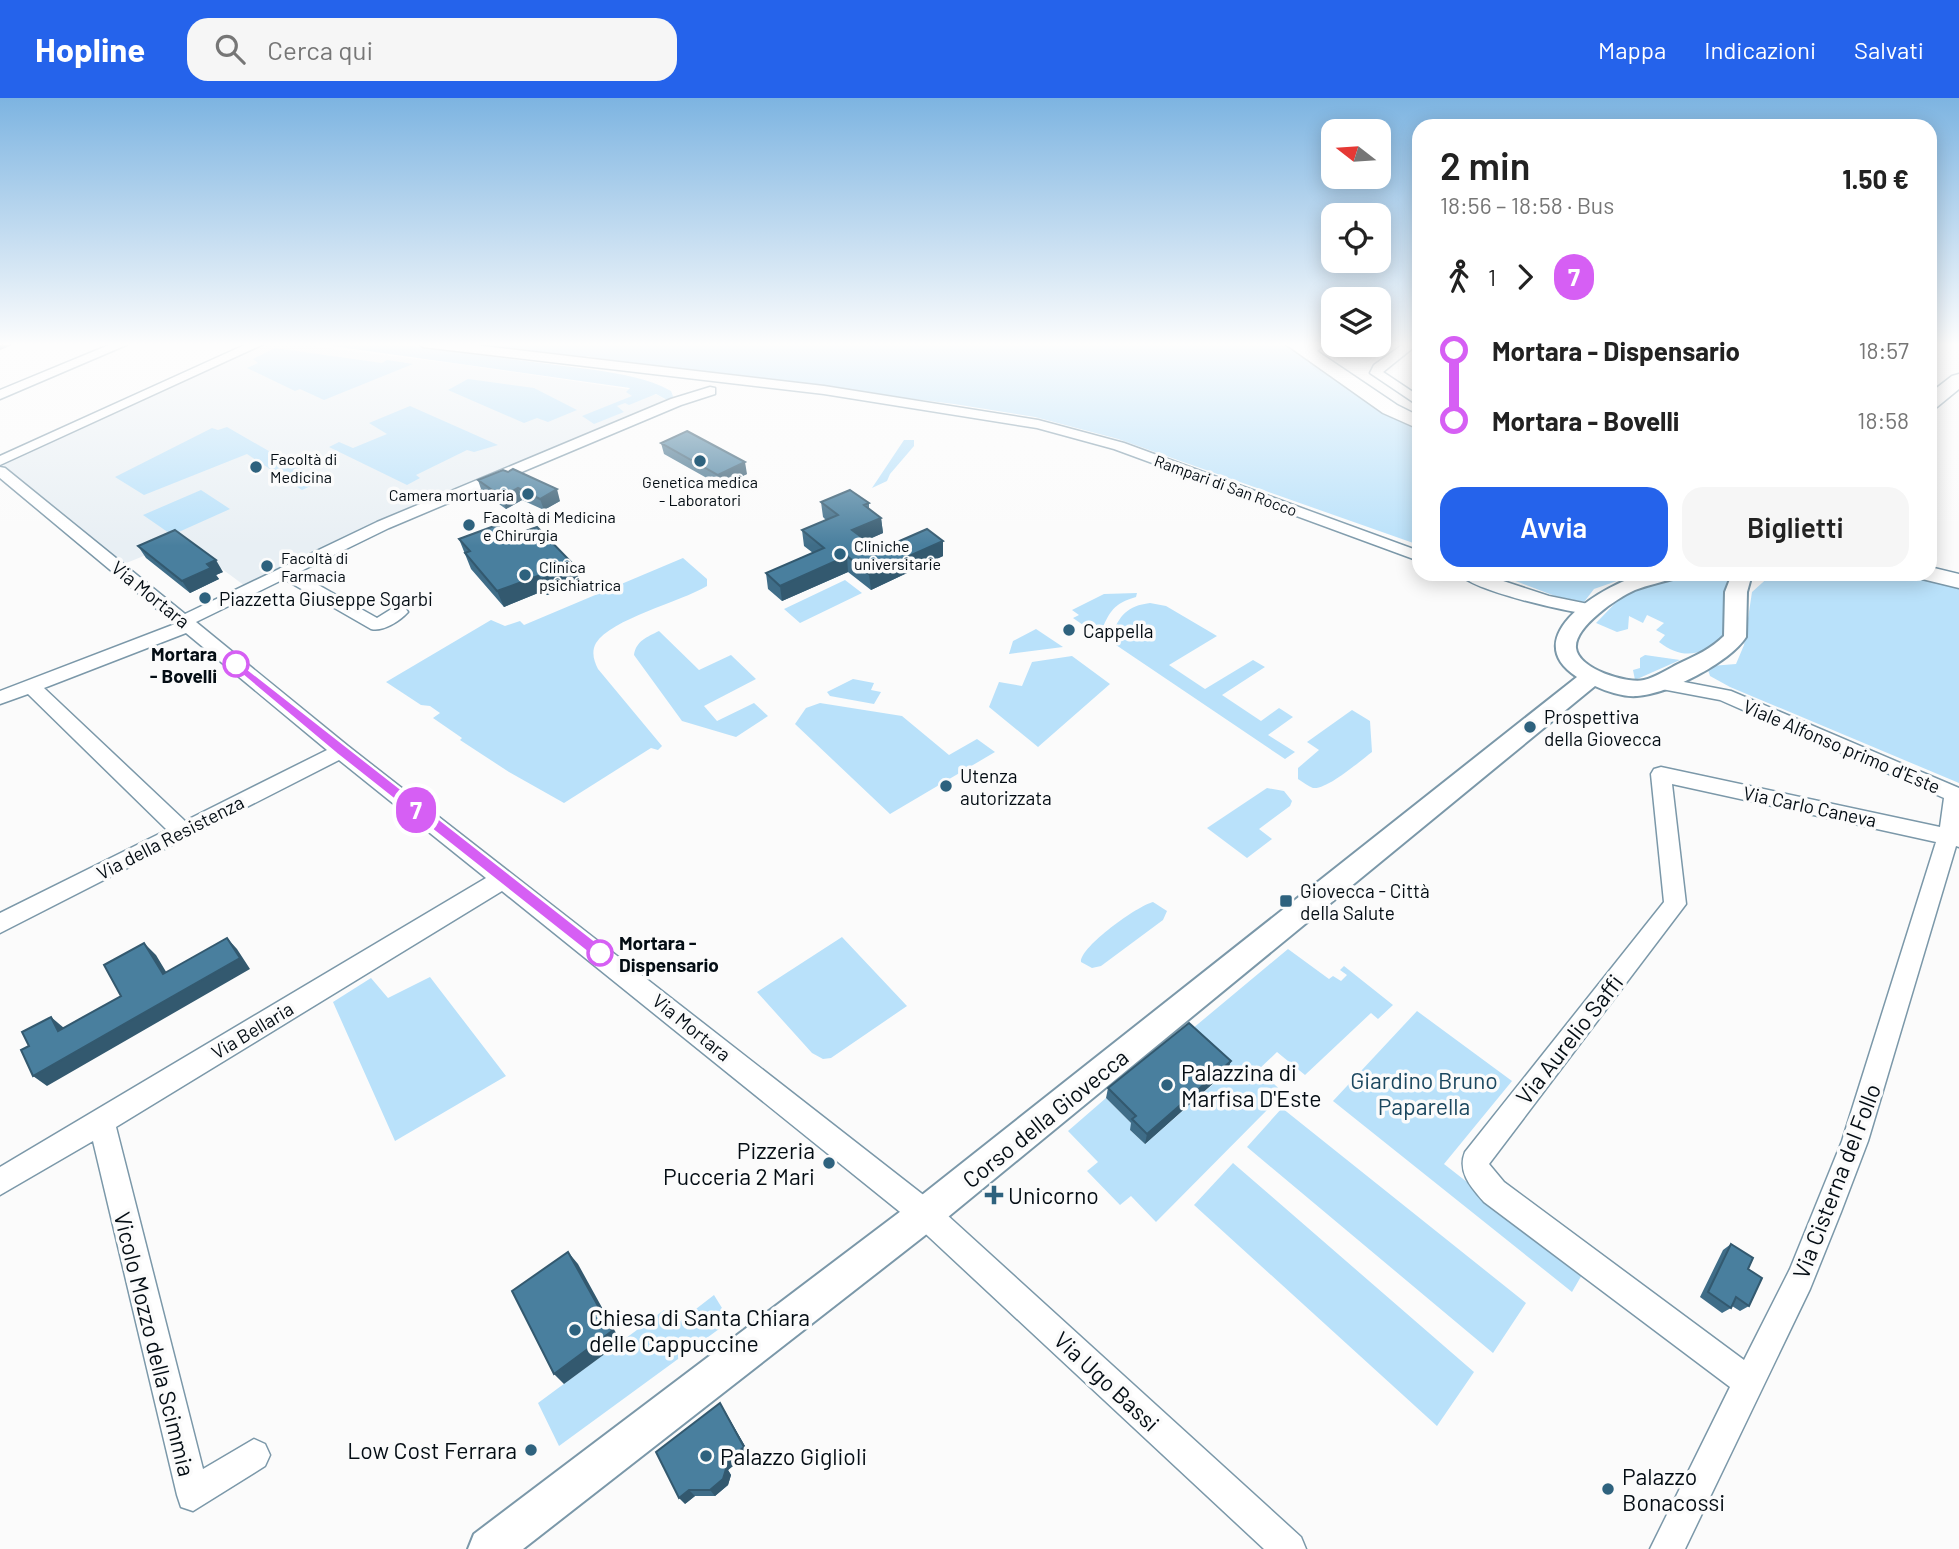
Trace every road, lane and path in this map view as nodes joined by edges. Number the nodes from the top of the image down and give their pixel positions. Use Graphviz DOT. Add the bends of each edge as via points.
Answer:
graph roads {
  1 [pos="111,411"];
  2 [pos="655,411"];
  3 [pos="966,411"];
  4 [pos="1394,411"];
  5 [pos="1412,420"];
  6 [pos="0,461"];
  7 [pos="0,471"];
  8 [pos="1412,553"];
  9 [pos="283,572"];
  10 [pos="1937,576"];
  11 [pos="1484,581"];
  12 [pos="1646,581"];
  13 [pos="1740,581"];
  14 [pos="1959,581"];
  15 [pos="1517,594"];
  16 [pos="1592,610"];
  17 [pos="399,612"];
  18 [pos="187,623"];
  19 [pos="1571,632"];
  20 [pos="1698,663"];
  21 [pos="1593,676"];
  22 [pos="1658,683"];
  23 [pos="31,685"];
  24 [pos="1724,695"];
  25 [pos="0,698"];
  26 [pos="341,751"];
  27 [pos="1661,774"];
  28 [pos="1957,795"];
  29 [pos="181,831"];
  30 [pos="1954,837"];
  31 [pos="503,879"];
  32 [pos="1,923"];
  33 [pos="101,1121"];
  34 [pos="0,1182"];
  35 [pos="925,1214"];
  36 [pos="1750,1383"];
  37 [pos="254,1455"];
  38 [pos="489,1549"];
  39 [pos="1289,1549"];
  40 [pos="1667,1549"];
  1 -- 6 [label="street"];
  2 -- 9 [label="street"];
  3 -- 8 [label="street, Rampari di San Rocco" via="1083,435"];
  4 -- 5 [label="main road"];
  7 -- 18 [label="street, Via Mortara"];
  9 -- 17 [label="street" via="377,625"];
  9 -- 18 [label="street"];
  10 -- 14 [label="main road"];
  11 -- 15 [label="street"];
  12 -- 16 [label="street" via="1625,587"];
  13 -- 20 [label="street" via="1735,636 1722,650"];
  15 -- 16 [label="street"];
  15 -- 19 [label="street" via="1548,611"];
  16 -- 19 [label="street"];
  18 -- 23 [label="street"];
  18 -- 26 [label="street, Via Mortara"];
  19 -- 21 [label="street" via="1565,643 1567,655"];
  20 -- 22 [label="street"];
  20 -- 24 [label="street" via="1704,680"];
  21 -- 22 [label="street" via="1633,688"];
  21 -- 35 [label="street, Corso della Giovecca"];
  22 -- 24 [label="street"];
  23 -- 25 [label="street"];
  23 -- 29 [label="street"];
  24 -- 28 [label="street, Viale Alfonso primo d'Este"];
  26 -- 29 [label="street, Via della Resistenza"];
  26 -- 31 [label="street, Via Mortara"];
  27 -- 30 [label="street, Via Carlo Caneva"];
  27 -- 36 [label="street, Via Aurelio Saffi" via="1675,904 1479,1152 1475,1168 1494,1192"];
  28 -- 30 [label="street, Via Cisterna del Follo"];
  29 -- 32 [label="street, Via della Resistenza"];
  30 -- 36 [label="street, Via Cisterna del Follo" via="1855,1141 1800,1279"];
  31 -- 33 [label="street, Via Bellaria"];
  31 -- 35 [label="street, Via Mortara"];
  33 -- 34 [label="street, Via Bellaria"];
  33 -- 37 [label="street, Vicolo Mozzo della Scimmia" via="192,1495"];
  35 -- 38 [label="street, Corso della Giovecca"];
  35 -- 39 [label="street, Via Ugo Bassi"];
  36 -- 40 [label="street, Via Cisterna del Follo"];
}
